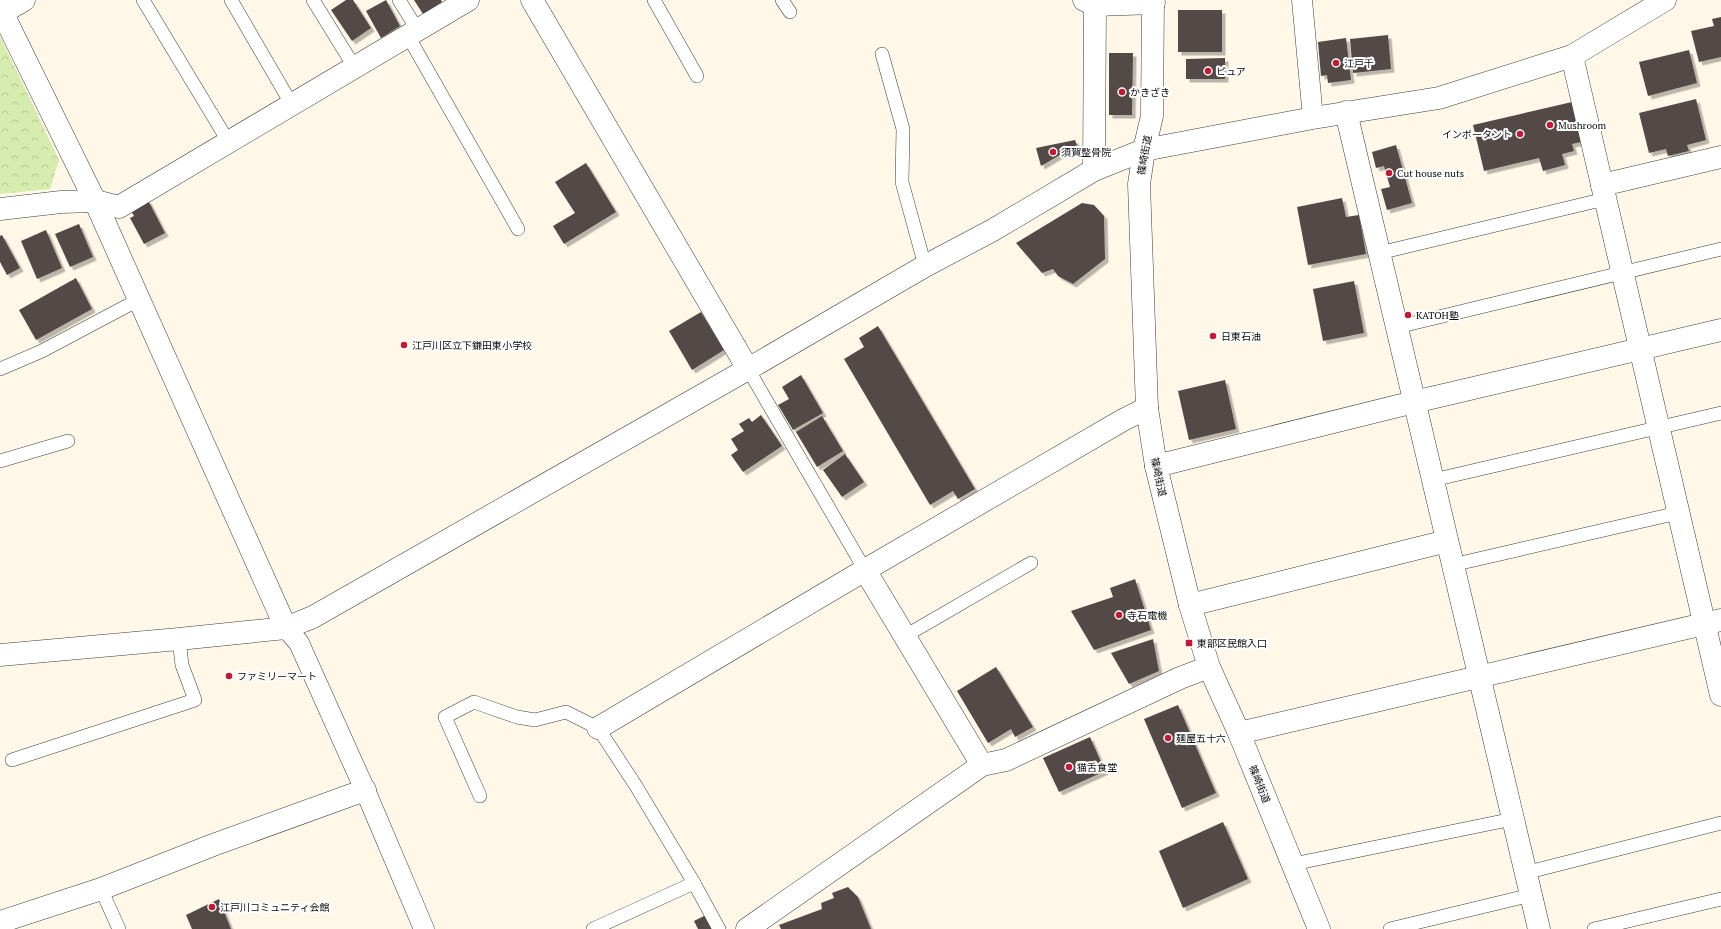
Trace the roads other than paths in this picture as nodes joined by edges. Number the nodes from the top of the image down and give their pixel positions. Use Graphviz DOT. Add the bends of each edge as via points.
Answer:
graph roads {
  1 [pos="24,0"];
  2 [pos="143,0"];
  3 [pos="231,0"];
  4 [pos="313,0"];
  5 [pos="399,0"];
  6 [pos="468,0"];
  7 [pos="532,0"];
  8 [pos="654,0"];
  9 [pos="782,0"];
  10 [pos="1302,0"];
  11 [pos="1090,2"];
  12 [pos="1154,2"];
  13 [pos="1657,2"];
  14 [pos="1,10"];
  15 [pos="790,12"];
  16 [pos="413,33"];
  17 [pos="882,54"];
  18 [pos="1572,56"];
  19 [pos="355,68"];
  20 [pos="697,76"];
  21 [pos="292,105"];
  22 [pos="1346,112"];
  23 [pos="1313,118"];
  24 [pos="228,141"];
  25 [pos="1144,150"];
  26 [pos="1721,157"];
  27 [pos="1094,170"];
  28 [pos="1603,192"];
  29 [pos="95,201"];
  30 [pos="0,209"];
  31 [pos="518,229"];
  32 [pos="1721,249"];
  33 [pos="1379,253"];
  34 [pos="925,266"];
  35 [pos="1622,273"];
  36 [pos="138,300"];
  37 [pos="1397,328"];
  38 [pos="1721,330"];
  39 [pos="1640,348"];
  40 [pos="0,369"];
  41 [pos="748,369"];
  42 [pos="1414,402"];
  43 [pos="1147,408"];
  44 [pos="1721,413"];
  45 [pos="1658,428"];
  46 [pos="68,441"];
  47 [pos="0,461"];
  48 [pos="1156,466"];
  49 [pos="1433,480"];
  50 [pos="1678,513"];
  51 [pos="1447,541"];
  52 [pos="1031,563"];
  53 [pos="1452,565"];
  54 [pos="865,570"];
  55 [pos="1190,605"];
  56 [pos="1713,622"];
  57 [pos="286,628"];
  58 [pos="905,636"];
  59 [pos="179,639"];
  60 [pos="0,655"];
  61 [pos="1210,667"];
  62 [pos="1479,676"];
  63 [pos="1721,695"];
  64 [pos="598,728"];
  65 [pos="1239,733"];
  66 [pos="12,760"];
  67 [pos="982,765"];
  68 [pos="365,790"];
  69 [pos="480,796"];
  70 [pos="1513,819"];
  71 [pos="1721,823"];
  72 [pos="1293,864"];
  73 [pos="1525,873"];
  74 [pos="694,882"];
  75 [pos="101,889"];
  76 [pos="1531,895"];
  77 [pos="1721,899"];
  78 [pos="0,922"];
  79 [pos="119,929"];
  80 [pos="424,929"];
  81 [pos="593,929"];
  82 [pos="719,929"];
  83 [pos="747,929"];
  84 [pos="1319,929"];
  85 [pos="1390,929"];
  86 [pos="1539,929"];
  87 [pos="1594,929"];
  1 -- 14 [label="street"];
  2 -- 24 [label="lane"];
  3 -- 21 [label="lane"];
  4 -- 19 [label="lane"];
  5 -- 16 [label="lane"];
  6 -- 16 [label="street"];
  7 -- 41 [label="street"];
  8 -- 20 [label="lane"];
  9 -- 15 [label="lane"];
  10 -- 23 [label="street"];
  11 -- 12 [label="street"];
  11 -- 27 [label="street"];
  12 -- 25 [label="street, 篠崎街道" via="1152,116"];
  13 -- 18 [label="street"];
  14 -- 29 [label="street"];
  16 -- 19 [label="street"];
  16 -- 31 [label="lane"];
  17 -- 34 [label="lane" via="903,129 902,182"];
  18 -- 22 [label="street" via="1440,98"];
  18 -- 28 [label="street"];
  19 -- 21 [label="street"];
  21 -- 24 [label="street"];
  22 -- 23 [label="street"];
  22 -- 33 [label="street"];
  23 -- 25 [label="street"];
  24 -- 29 [label="street" via="119,207"];
  25 -- 27 [label="street"];
  25 -- 43 [label="street, 篠崎街道" via="1139,184"];
  26 -- 28 [label="street"];
  27 -- 34 [label="street" via="993,230"];
  28 -- 33 [label="lane"];
  28 -- 35 [label="street"];
  29 -- 30 [label="street"];
  29 -- 36 [label="street"];
  32 -- 35 [label="lane"];
  33 -- 37 [label="street"];
  34 -- 41 [label="street"];
  35 -- 37 [label="lane"];
  35 -- 39 [label="street"];
  36 -- 40 [label="lane" via="42,351"];
  36 -- 57 [label="street"];
  37 -- 42 [label="street"];
  38 -- 39 [label="street"];
  39 -- 42 [label="street"];
  39 -- 45 [label="street"];
  41 -- 54 [label="lane"];
  41 -- 57 [label="street" via="314,616"];
  42 -- 48 [label="street"];
  42 -- 49 [label="street"];
  43 -- 48 [label="street, 篠崎街道"];
  43 -- 54 [label="street"];
  44 -- 45 [label="lane"];
  45 -- 49 [label="lane"];
  45 -- 50 [label="street"];
  46 -- 47 [label="lane"];
  48 -- 55 [label="street, 篠崎街道"];
  49 -- 51 [label="street"];
  50 -- 53 [label="lane"];
  50 -- 56 [label="street"];
  51 -- 53 [label="street"];
  51 -- 55 [label="street"];
  52 -- 58 [label="lane"];
  53 -- 62 [label="street"];
  54 -- 58 [label="street"];
  54 -- 64 [label="street"];
  55 -- 61 [label="street, 篠崎街道"];
  56 -- 62 [label="street"];
  56 -- 63 [label="street"];
  57 -- 59 [label="street"];
  57 -- 68 [label="street" via="299,643"];
  58 -- 67 [label="street"];
  59 -- 60 [label="street"];
  59 -- 66 [label="lane" via="182,665 195,700"];
  61 -- 65 [label="street, 篠崎街道"];
  61 -- 67 [label="street" via="1180,678 1006,760"];
  62 -- 65 [label="street"];
  62 -- 70 [label="street"];
  64 -- 69 [label="lane" via="566,712 535,720 517,717 474,702 446,717"];
  64 -- 74 [label="lane"];
  65 -- 72 [label="street, 篠崎街道"];
  67 -- 83 [label="street"];
  68 -- 75 [label="street"];
  68 -- 80 [label="street"];
  70 -- 72 [label="lane"];
  70 -- 73 [label="street"];
  71 -- 73 [label="lane"];
  72 -- 84 [label="street, 篠崎街道"];
  73 -- 76 [label="street"];
  74 -- 81 [label="lane"];
  74 -- 82 [label="lane"];
  75 -- 78 [label="street"];
  75 -- 79 [label="lane"];
  76 -- 85 [label="lane"];
  76 -- 86 [label="street"];
  77 -- 87 [label="lane"];
}
